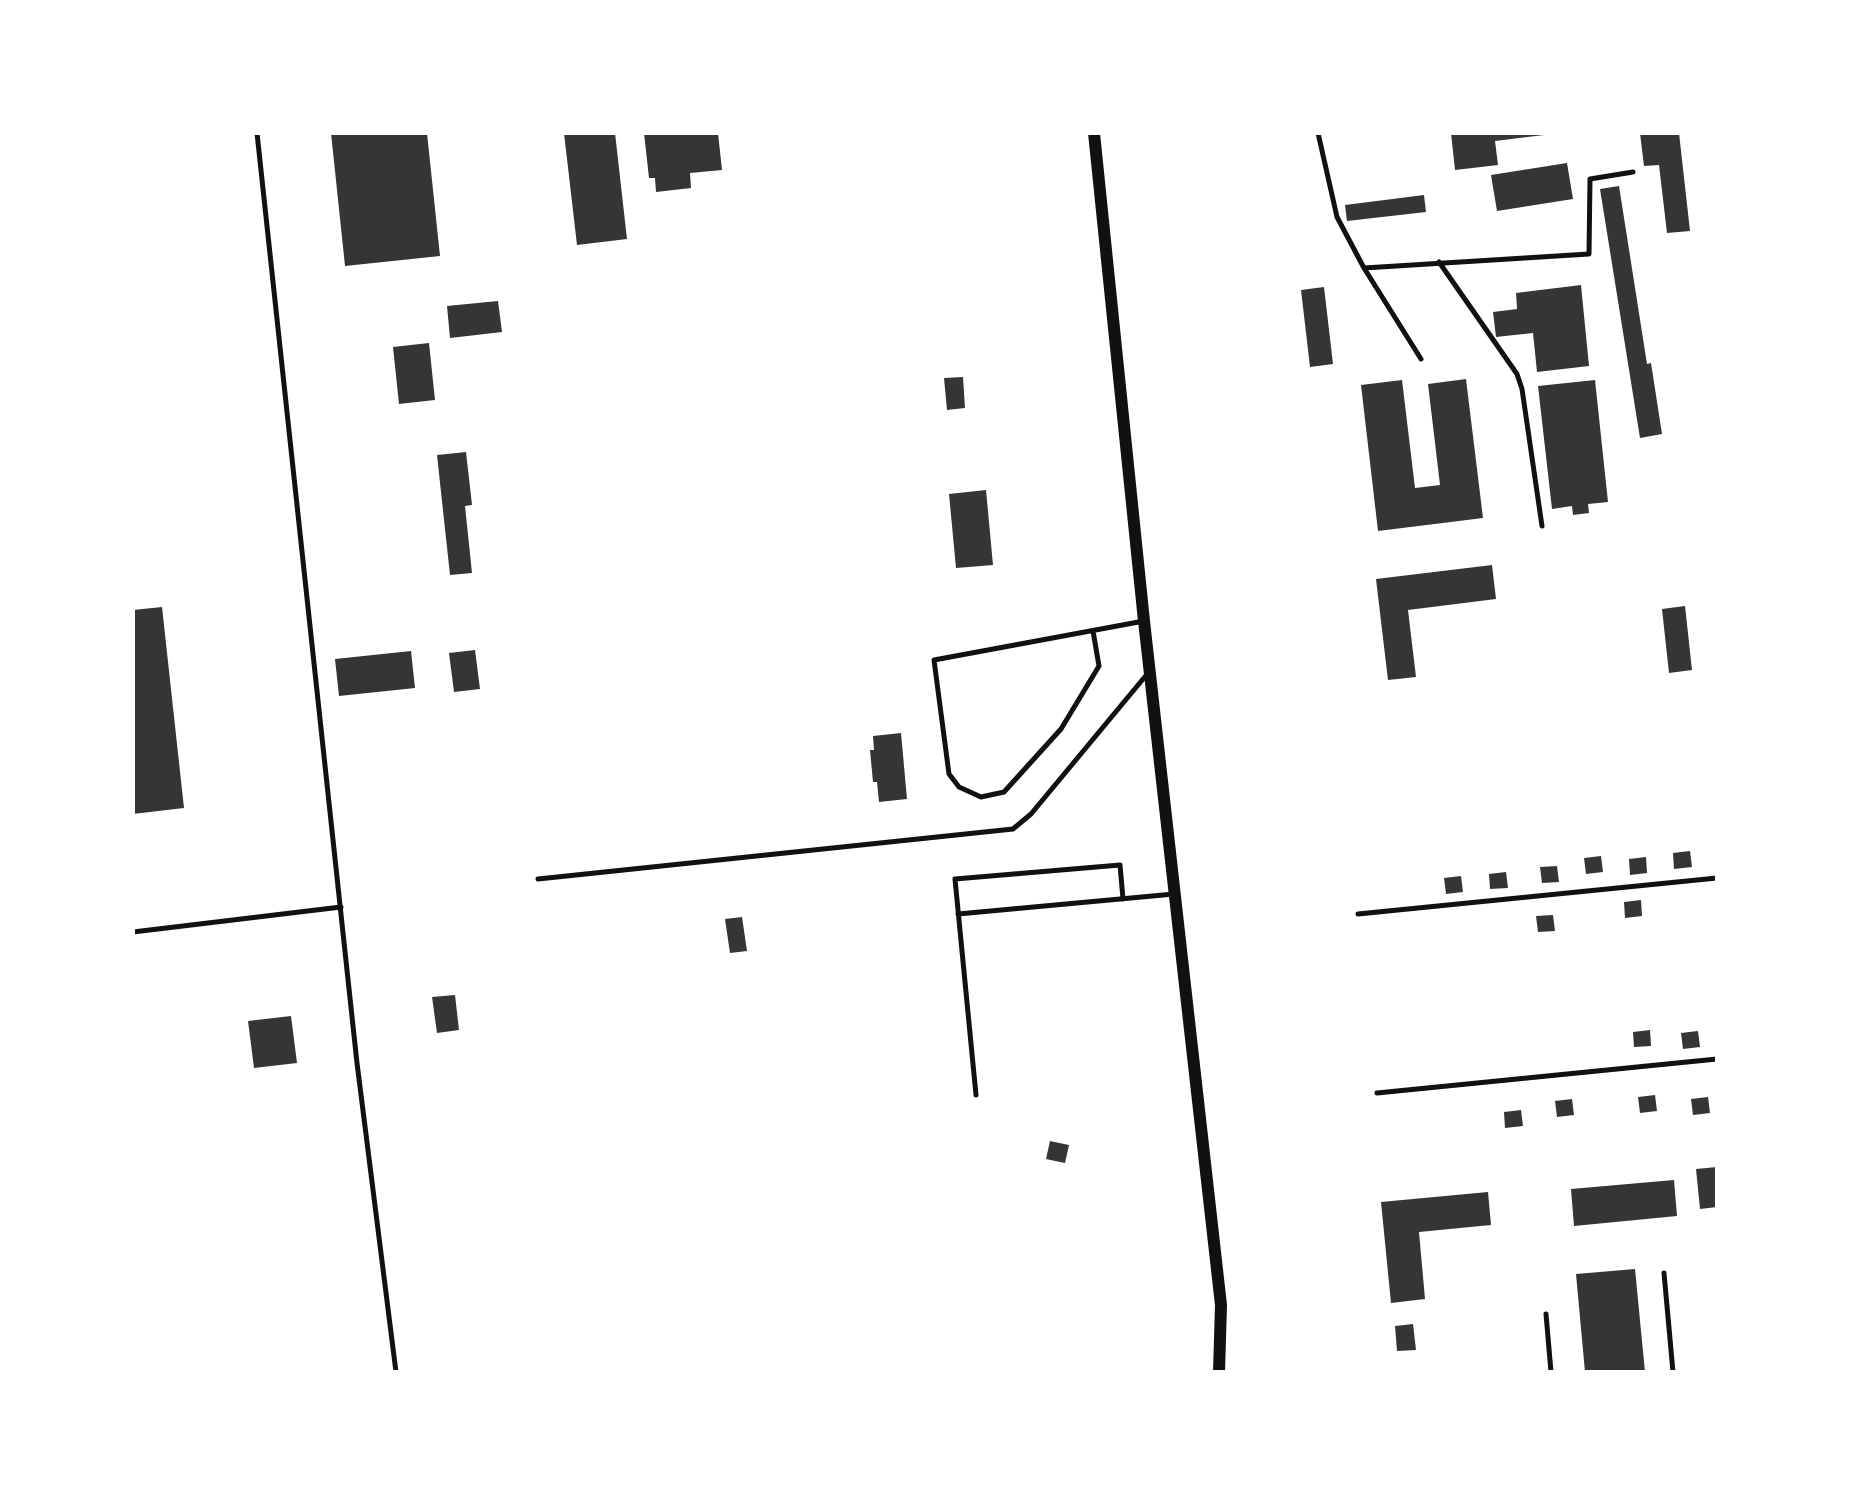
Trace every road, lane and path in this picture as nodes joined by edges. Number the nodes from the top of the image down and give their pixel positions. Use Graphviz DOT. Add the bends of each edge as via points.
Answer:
graph roads {
  1 [pos="257,133"];
  2 [pos="1094,133"];
  3 [pos="1318,133"];
  4 [pos="1633,172"];
  5 [pos="1439,262"];
  6 [pos="1364,268"];
  7 [pos="1421,359"];
  8 [pos="1542,526"];
  9 [pos="1144,621"];
  10 [pos="1093,631"];
  11 [pos="1150,670"];
  12 [pos="1717,878"];
  13 [pos="538,879"];
  14 [pos="1175,894"];
  15 [pos="1123,899"];
  16 [pos="341,907"];
  17 [pos="958,914"];
  18 [pos="1358,914"];
  19 [pos="133,932"];
  20 [pos="1717,1059"];
  21 [pos="1377,1093"];
  22 [pos="976,1095"];
  23 [pos="1664,1273"];
  24 [pos="1546,1314"];
  25 [pos="396,1372"];
  26 [pos="1219,1372"];
  27 [pos="1551,1372"];
  28 [pos="1673,1372"];
  1 -- 16 [label="lane"];
  2 -- 9 [label="street"];
  3 -- 6 [label="lane" via="1336,217"];
  4 -- 5 [label="lane" via="1590,179 1589,254"];
  5 -- 6 [label="lane"];
  5 -- 8 [label="lane" via="1517,374"];
  6 -- 7 [label="lane"];
  9 -- 10 [label="lane"];
  9 -- 11 [label="street"];
  10 -- 10 [label="lane" via="934,660 949,774 959,788 981,797 1004,792 1061,729 1098,666"];
  11 -- 13 [label="lane" via="1031,814 1013,829"];
  11 -- 14 [label="street"];
  12 -- 18 [label="lane"];
  14 -- 15 [label="lane"];
  14 -- 26 [label="street" via="1221,1305"];
  15 -- 17 [label="lane"];
  15 -- 17 [label="lane" via="1120,865 955,879"];
  16 -- 19 [label="lane"];
  16 -- 25 [label="lane"];
  17 -- 22 [label="lane"];
  20 -- 21 [label="lane"];
  23 -- 28 [label="lane"];
  24 -- 27 [label="lane"];
}
